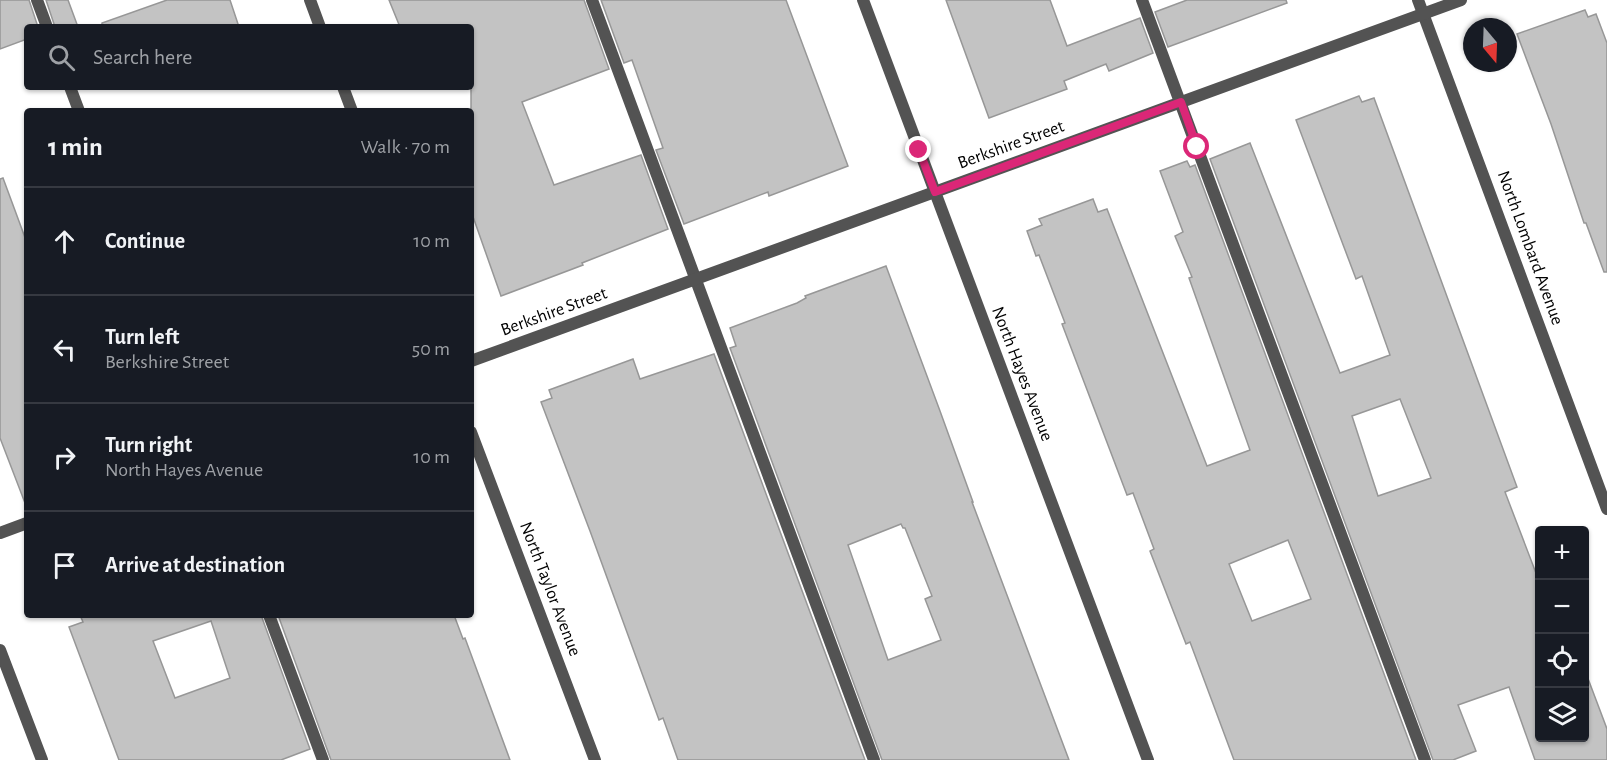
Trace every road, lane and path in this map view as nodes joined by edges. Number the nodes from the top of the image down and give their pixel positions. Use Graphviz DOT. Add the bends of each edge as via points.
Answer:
graph roads {
  1 [pos="37,0"];
  2 [pos="310,0"];
  3 [pos="592,0"];
  4 [pos="863,0"];
  5 [pos="1142,0"];
  6 [pos="1418,0"];
  7 [pos="1461,0"];
  8 [pos="1424,14"];
  9 [pos="46,24"];
  10 [pos="320,24"];
  11 [pos="71,90"];
  12 [pos="344,90"];
  13 [pos="1181,102"];
  14 [pos="78,108"];
  15 [pos="351,108"];
  16 [pos="935,192"];
  17 [pos="697,279"];
  18 [pos="474,360"];
  19 [pos="474,440"];
  20 [pos="1607,509"];
  21 [pos="24,524"];
  22 [pos="0,532"];
  23 [pos="270,618"];
  24 [pos="0,650"];
  25 [pos="42,760"];
  26 [pos="322,760"];
  27 [pos="595,760"];
  28 [pos="873,760"];
  29 [pos="1148,760"];
  30 [pos="1425,760"];
  1 -- 9 [label="street"];
  2 -- 10 [label="street"];
  3 -- 17 [label="street"];
  4 -- 16 [label="street, North Hayes Avenue"];
  5 -- 13 [label="street"];
  6 -- 8 [label="street, North Lombard Avenue"];
  7 -- 8 [label="street, Berkshire Street"];
  8 -- 13 [label="street, Berkshire Street"];
  8 -- 20 [label="street, North Lombard Avenue"];
  11 -- 14 [label="street"];
  12 -- 15 [label="street"];
  13 -- 16 [label="street, Berkshire Street"];
  13 -- 30 [label="street"];
  16 -- 17 [label="street, Berkshire Street"];
  16 -- 29 [label="street, North Hayes Avenue"];
  17 -- 18 [label="street, Berkshire Street"];
  17 -- 28 [label="street"];
  19 -- 27 [label="street, North Taylor Avenue"];
  21 -- 22 [label="street"];
  23 -- 26 [label="street"];
  24 -- 25 [label="street"];
}
